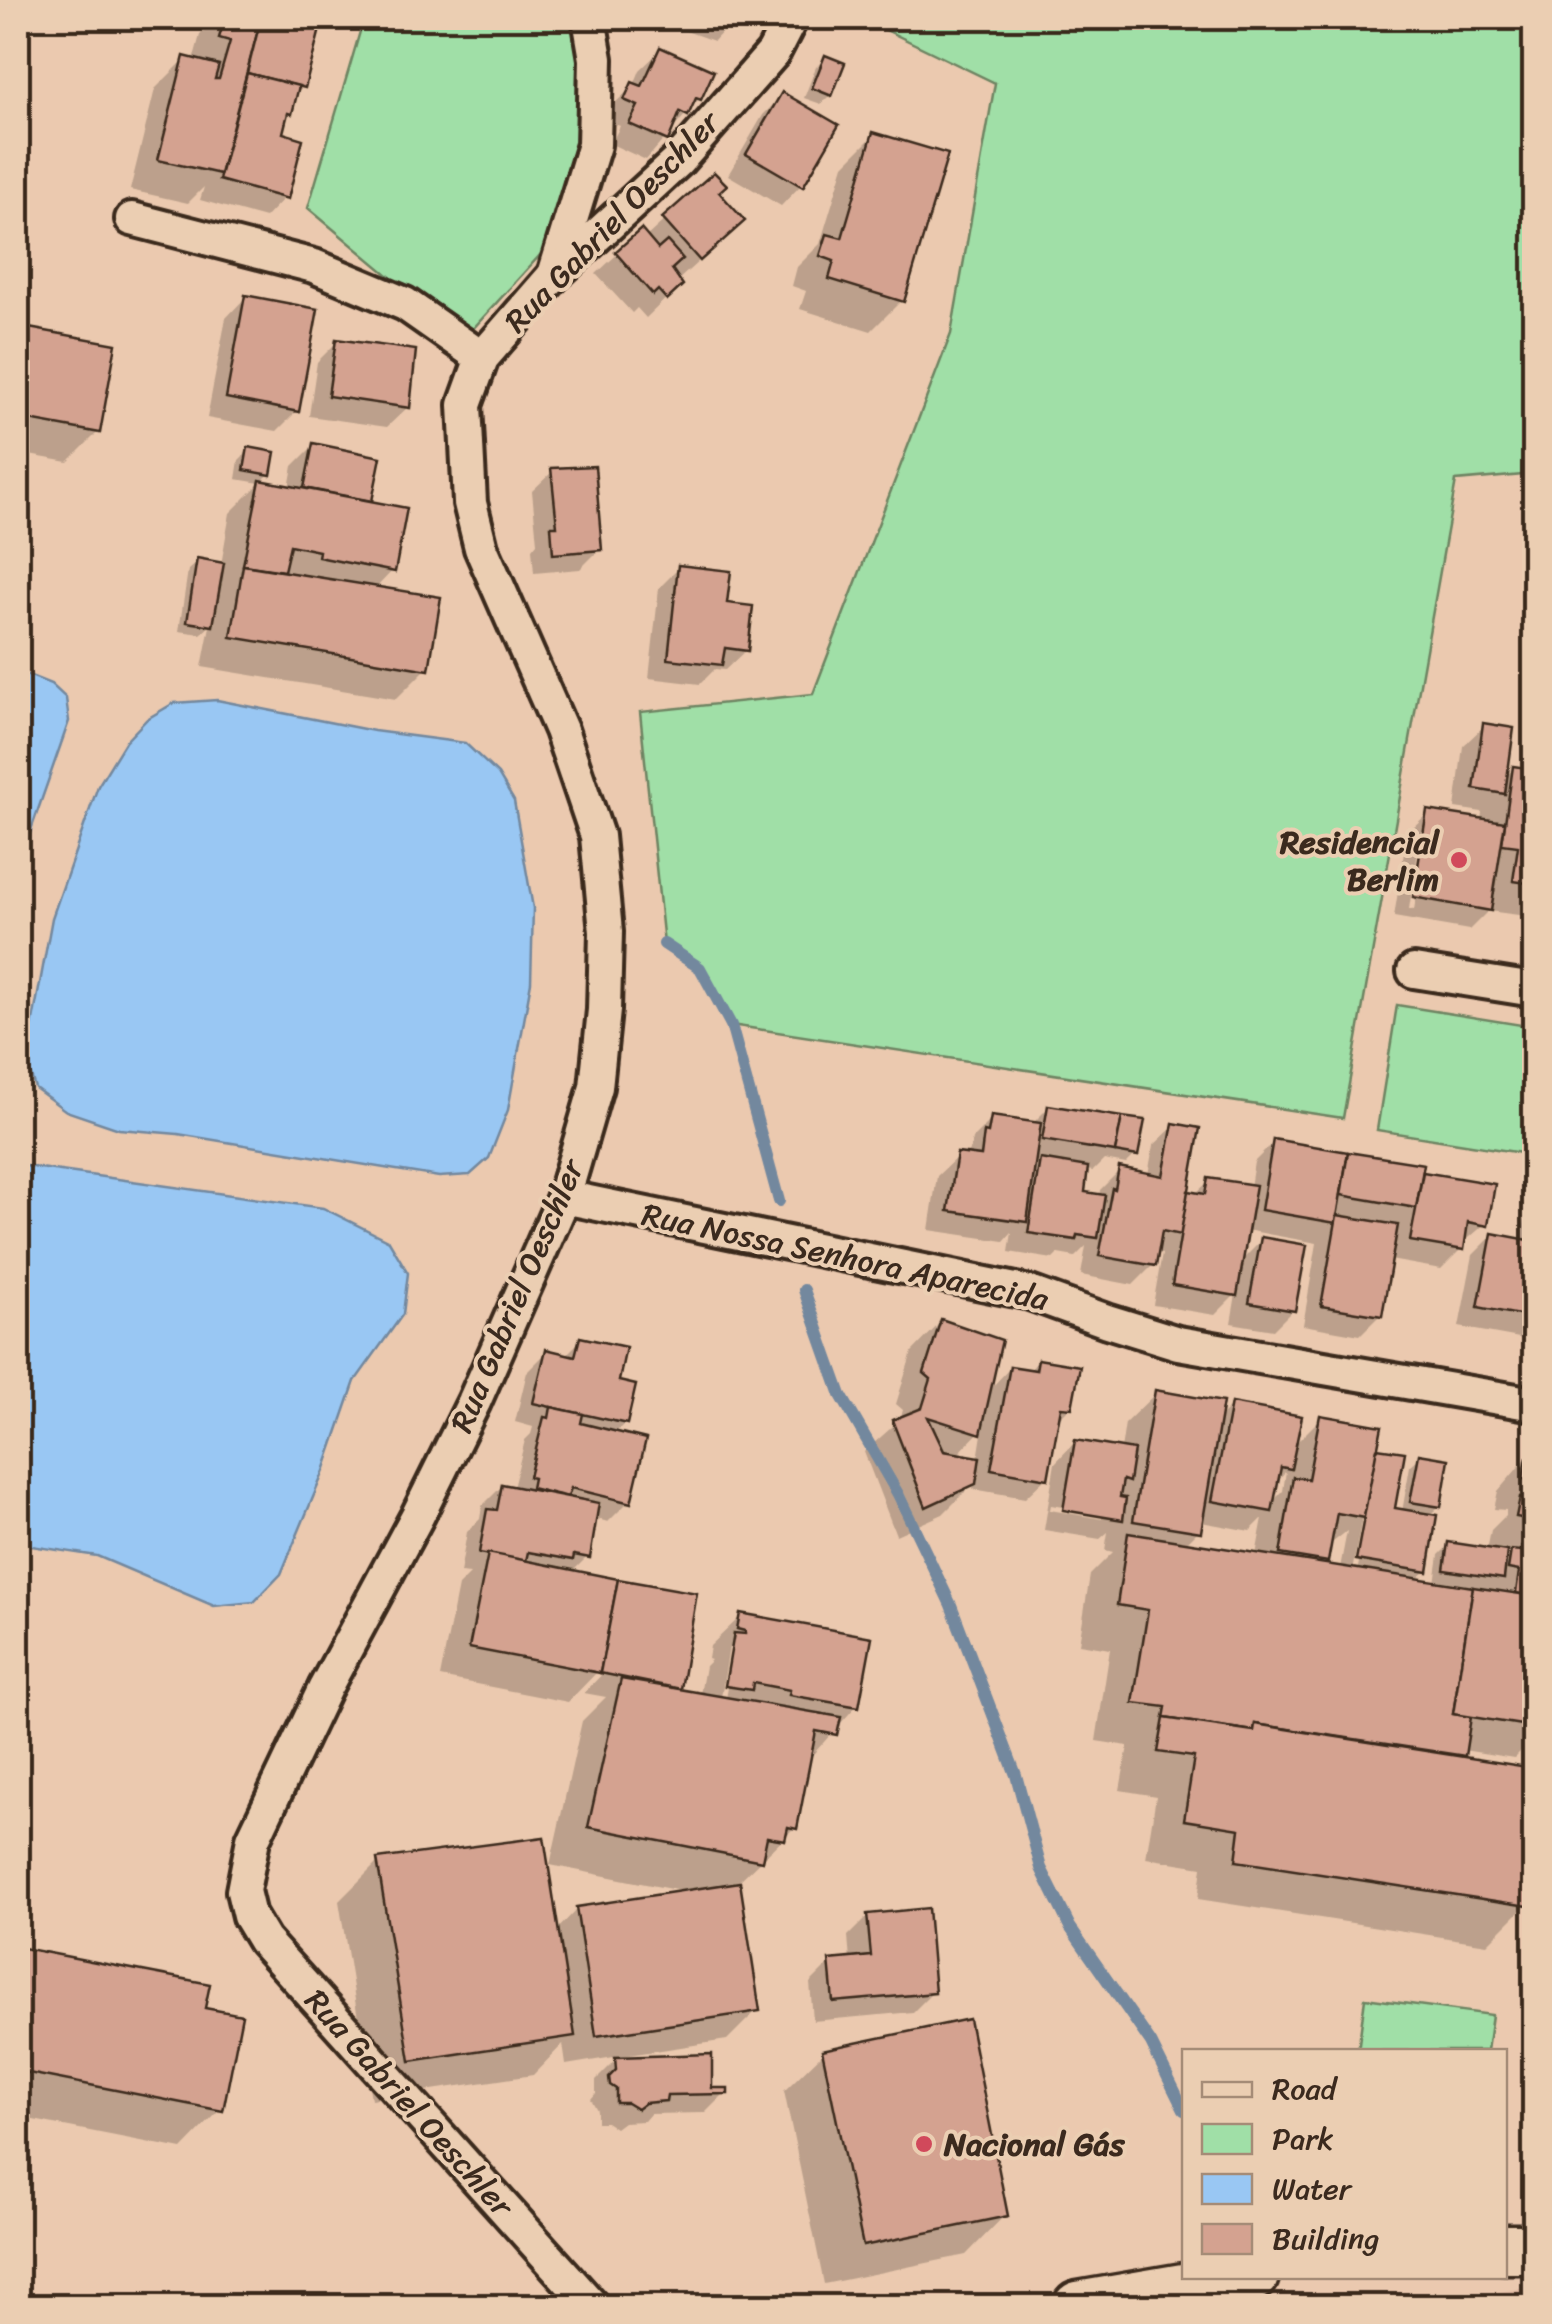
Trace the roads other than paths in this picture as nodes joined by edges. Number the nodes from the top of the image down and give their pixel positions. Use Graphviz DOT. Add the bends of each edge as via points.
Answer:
graph roads {
  1 [pos="589,18"];
  2 [pos="791,18"];
  3 [pos="132,219"];
  4 [pos="554,275"];
  5 [pos="482,358"];
  6 [pos="1414,971"];
  7 [pos="1534,990"];
  8 [pos="564,1197"];
  9 [pos="1534,1404"];
  10 [pos="1236,2279"];
  11 [pos="592,2306"];
  12 [pos="1078,2306"];
  1 -- 4 [label="street" via="596,59 594,145"];
  2 -- 4 [label="street, Rua Gabriel Oeschler" via="773,54 678,161"];
  3 -- 5 [label="street" via="332,274 405,304"];
  4 -- 5 [label="street, Rua Gabriel Oeschler"];
  5 -- 8 [label="street, Rua Gabriel Oeschler" via="464,405 470,503 481,548 580,783 596,836 606,932 596,1087"];
  6 -- 7 [label="street"];
  8 -- 9 [label="street, Rua Nossa Senhora Aparecida" via="1030,1292 1178,1343"];
  8 -- 11 [label="street, Rua Gabriel Oeschler" via="474,1402 252,1839 243,1891 264,1941"];
  10 -- 12 [label="main road"];
}
